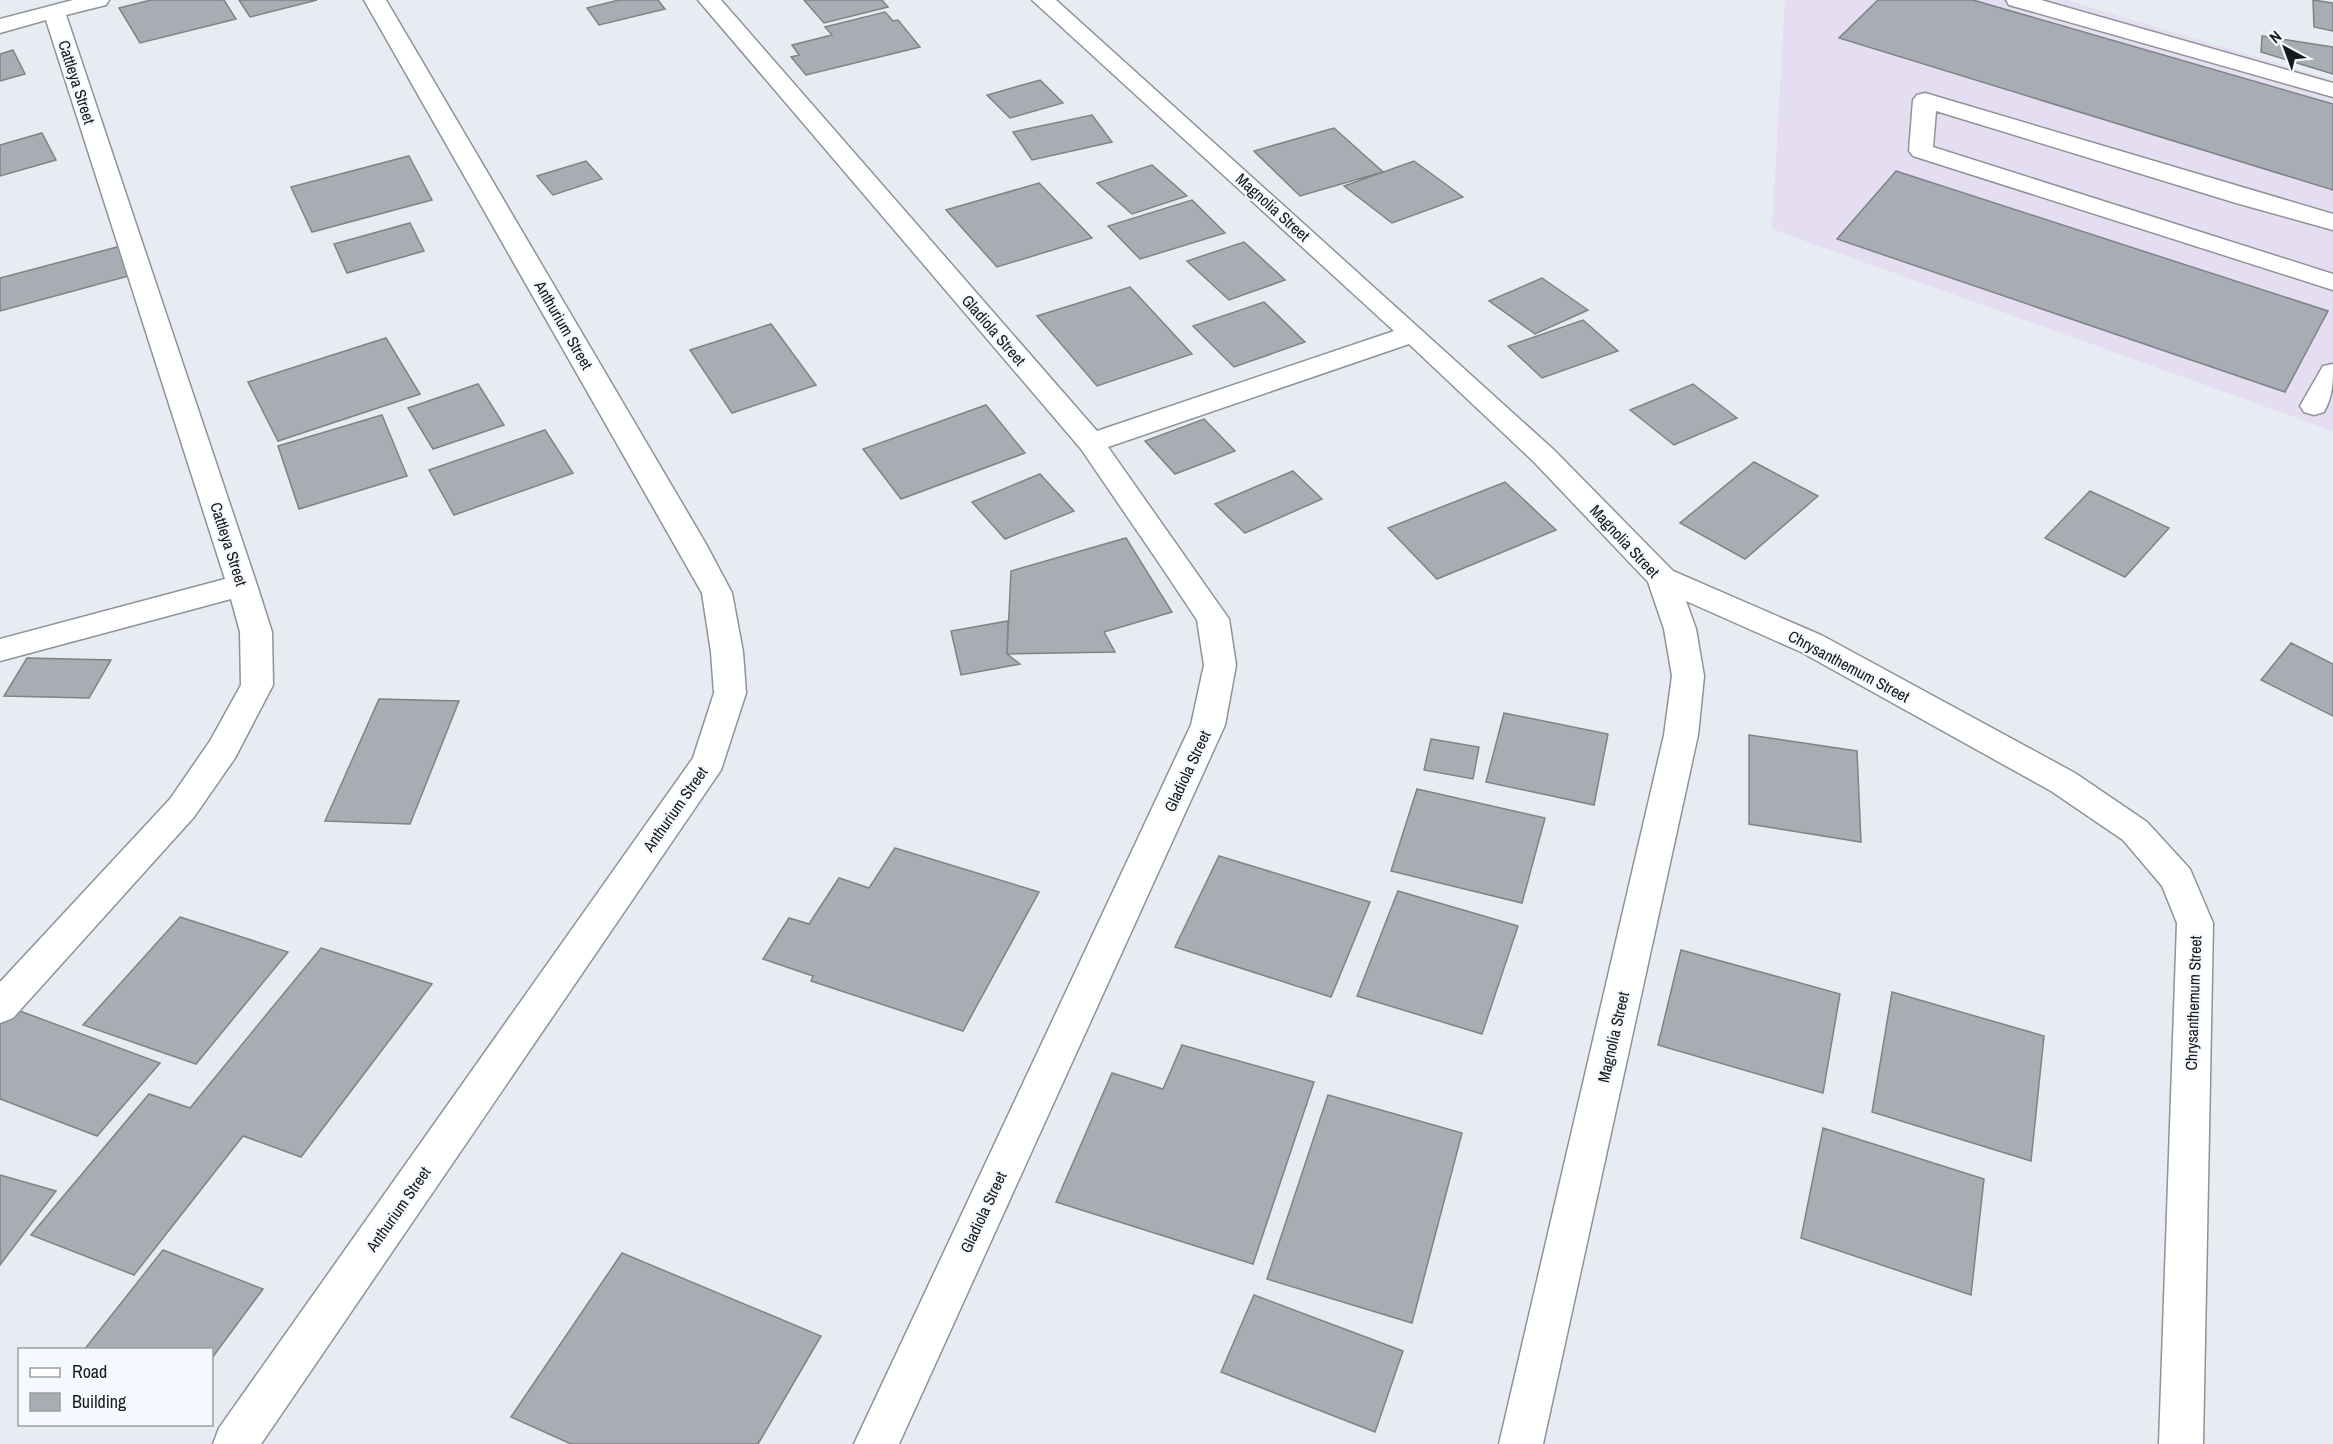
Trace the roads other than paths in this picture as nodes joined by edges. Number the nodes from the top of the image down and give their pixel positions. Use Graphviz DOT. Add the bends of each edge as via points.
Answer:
graph roads {
  1 [pos="98,0"];
  2 [pos="375,0"];
  3 [pos="709,0"];
  4 [pos="1043,0"];
  5 [pos="2018,0"];
  6 [pos="54,12"];
  7 [pos="0,26"];
  8 [pos="2333,90"];
  9 [pos="2333,222"];
  10 [pos="2333,282"];
  11 [pos="1413,334"];
  12 [pos="2333,372"];
  13 [pos="2314,406"];
  14 [pos="1091,443"];
  15 [pos="1662,579"];
  16 [pos="242,585"];
  17 [pos="0,650"];
  18 [pos="0,1007"];
  19 [pos="235,1444"];
  20 [pos="876,1444"];
  21 [pos="1521,1444"];
  22 [pos="2181,1444"];
  1 -- 6 [label="street"];
  2 -- 19 [label="street, Anthurium Street" via="717,593 728,652 730,693 709,761"];
  3 -- 14 [label="street, Gladiola Street"];
  4 -- 11 [label="street, Magnolia Street"];
  5 -- 8 [label="street"];
  6 -- 7 [label="street"];
  6 -- 16 [label="street, Cattleya Street"];
  9 -- 10 [label="street" via="1924,100 1921,151"];
  11 -- 14 [label="street"];
  11 -- 15 [label="street, Magnolia Street" via="1544,456"];
  12 -- 13 [label="street"];
  14 -- 20 [label="street, Gladiola Street" via="1213,619 1220,665 1208,725"];
  15 -- 21 [label="street, Magnolia Street" via="1680,629 1688,676 1681,735"];
  15 -- 22 [label="street, Chrysanthemum Street" via="1812,645 2062,782 2135,831 2177,879 2195,923"];
  16 -- 17 [label="street"];
  16 -- 18 [label="street, Cattleya Street" via="256,632 257,685 224,749 182,808"];
}
